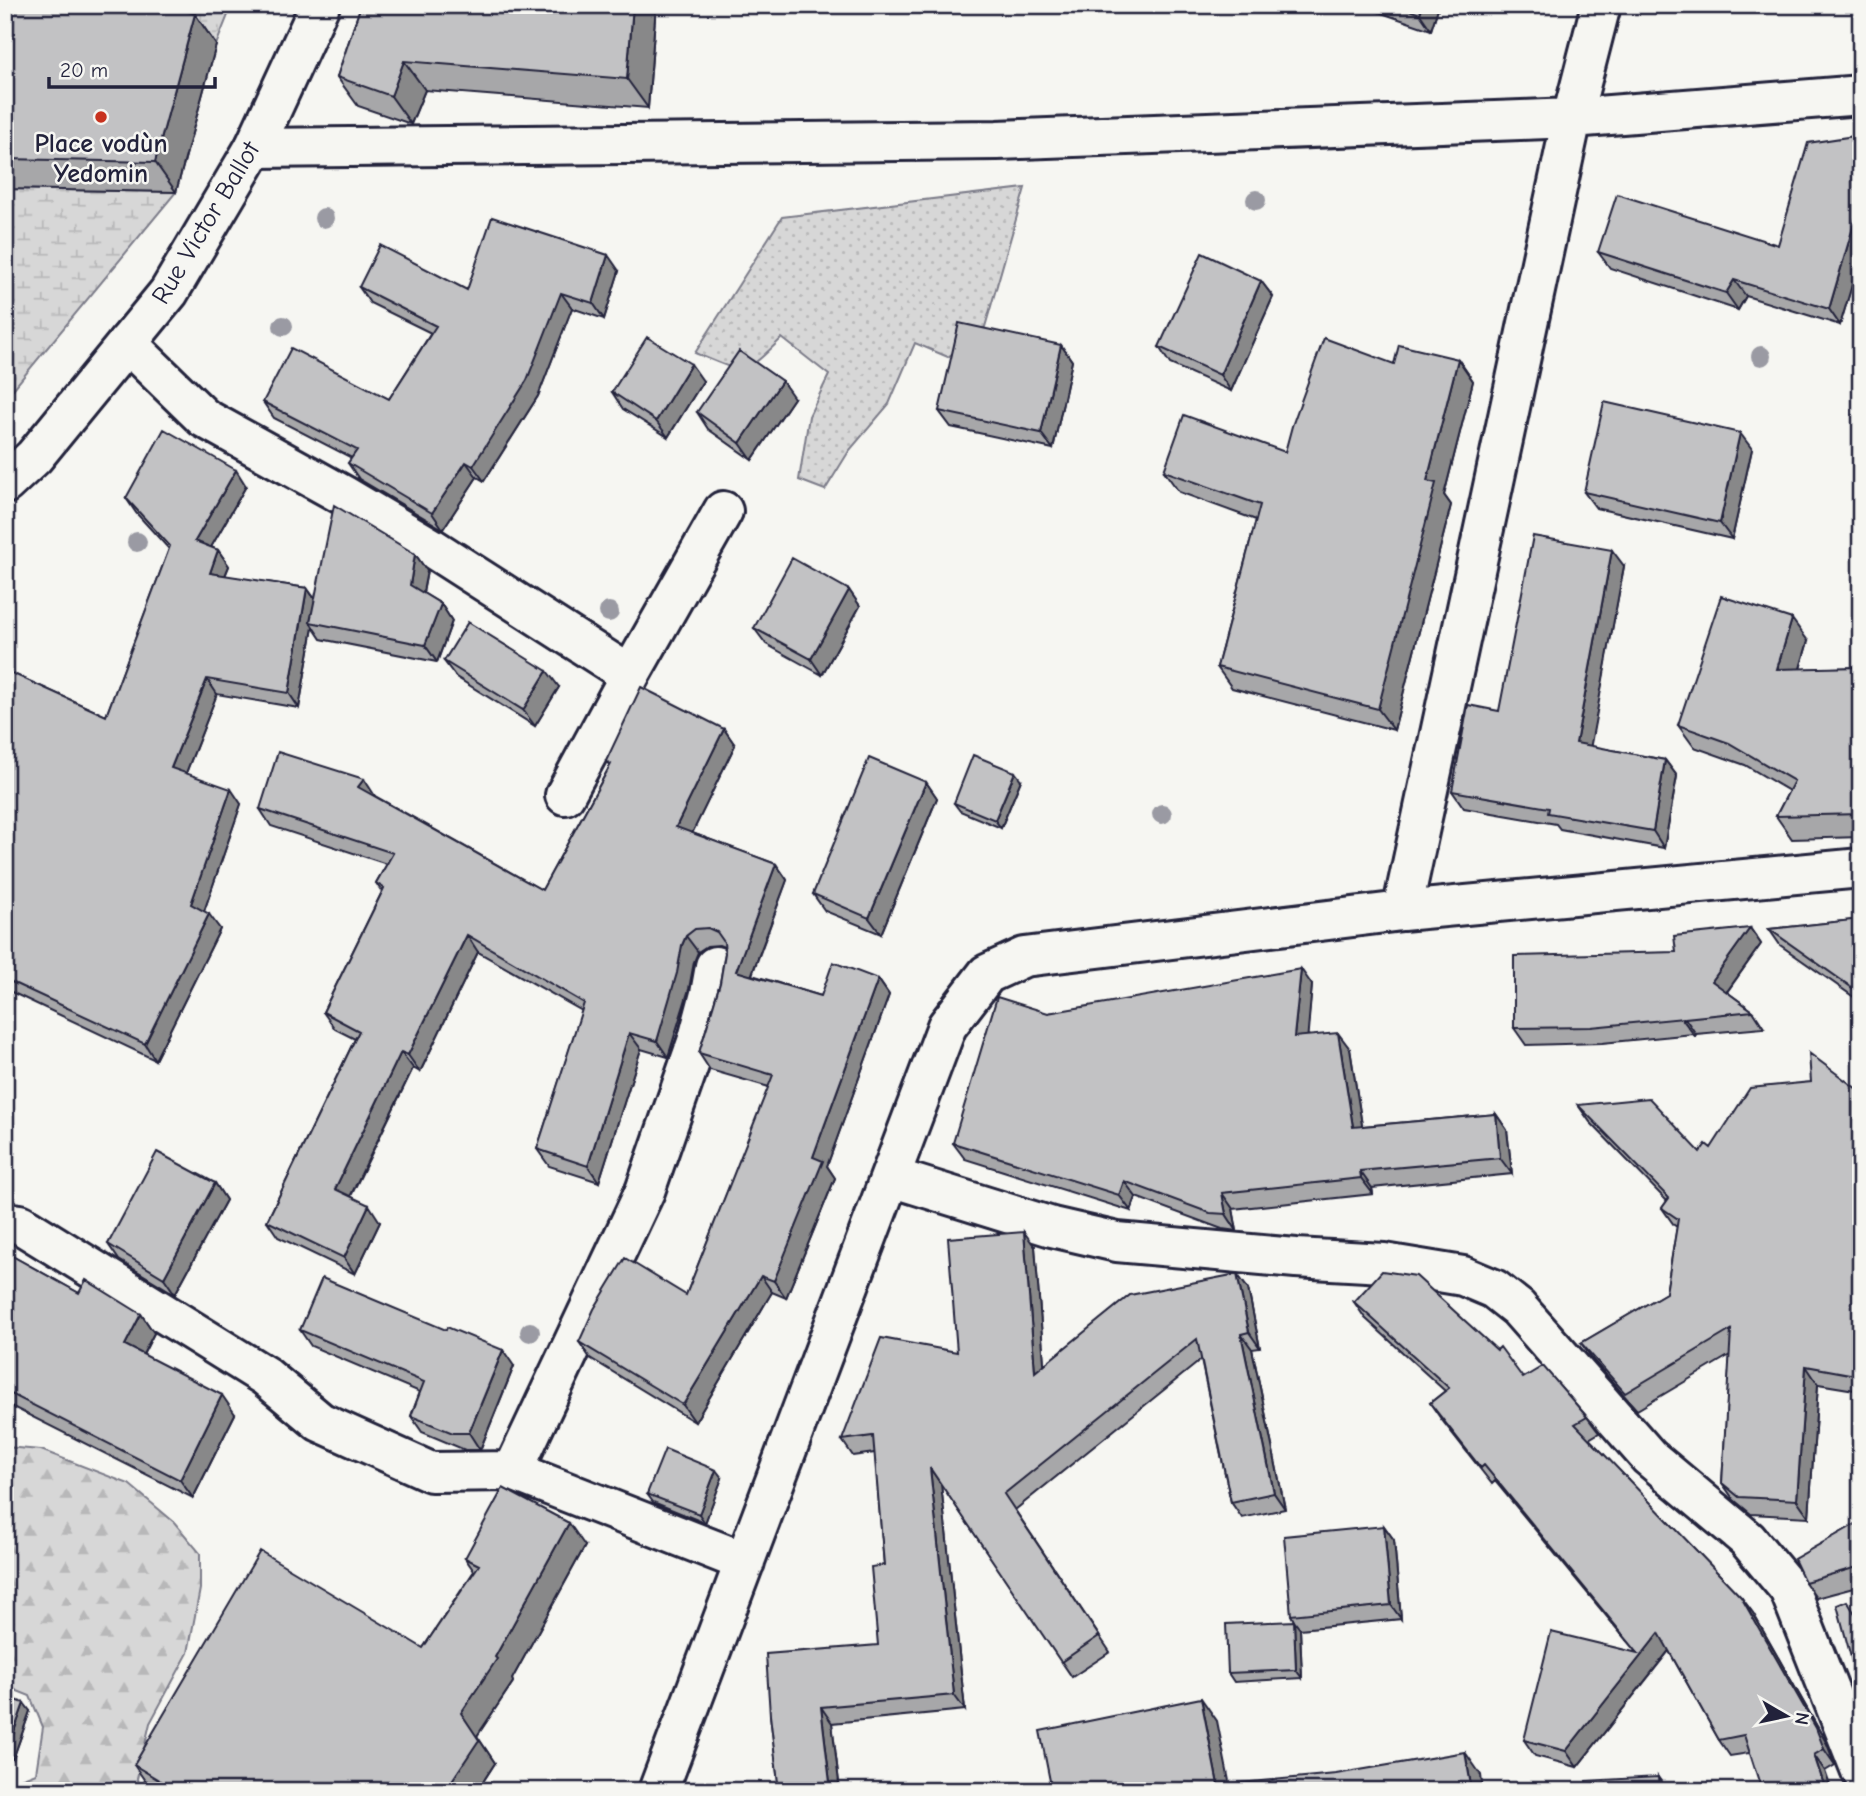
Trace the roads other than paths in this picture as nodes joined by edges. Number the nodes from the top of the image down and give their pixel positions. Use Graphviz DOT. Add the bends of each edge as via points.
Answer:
graph roads {
  1 [pos="320,5"];
  2 [pos="1601,5"];
  3 [pos="1861,95"];
  4 [pos="1572,118"];
  5 [pos="254,148"];
  6 [pos="127,343"];
  7 [pos="5,484"];
  8 [pos="723,511"];
  9 [pos="630,675"];
  10 [pos="565,795"];
  11 [pos="1861,868"];
  12 [pos="1402,911"];
  13 [pos="715,966"];
  14 [pos="891,1177"];
  15 [pos="5,1222"];
  16 [pos="513,1471"];
  17 [pos="745,1562"];
  18 [pos="1861,1771"];
  19 [pos="659,1791"];
  1 -- 5 [label="street, Rue Victor Ballot"];
  2 -- 4 [label="street"];
  3 -- 4 [label="street"];
  4 -- 5 [label="street" via="997,140"];
  4 -- 12 [label="street"];
  5 -- 6 [label="street, Rue Victor Ballot" via="169,292"];
  6 -- 7 [label="street, Rue Victor Ballot" via="34,457"];
  6 -- 9 [label="street" via="204,418 421,541"];
  8 -- 9 [label="street"];
  9 -- 10 [label="street"];
  11 -- 12 [label="street"];
  12 -- 14 [label="street" via="1024,957 987,974 947,1026"];
  13 -- 16 [label="street" via="698,1039 645,1191"];
  14 -- 17 [label="street"];
  14 -- 18 [label="street" via="1052,1227 1117,1242 1384,1263 1463,1276 1494,1289 1518,1308 1649,1457 1747,1539 1789,1589"];
  15 -- 16 [label="street" via="20,1224 265,1376 320,1422 431,1472"];
  16 -- 17 [label="street"];
  17 -- 19 [label="street"];
}
